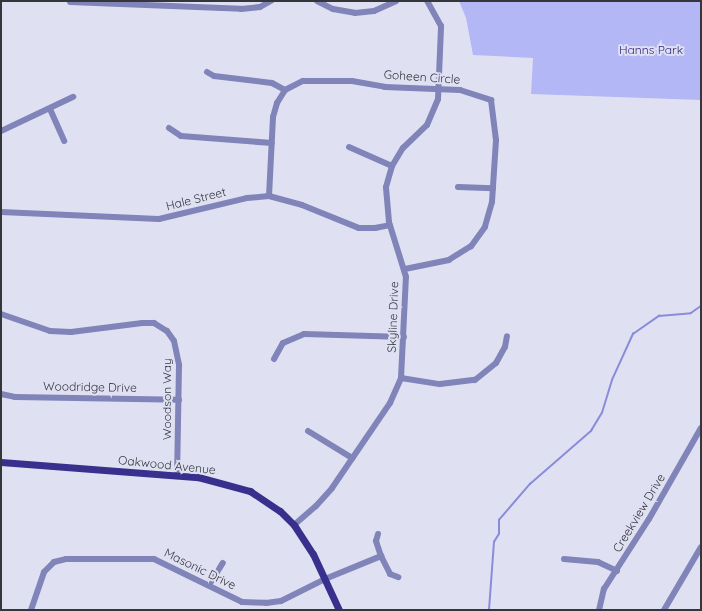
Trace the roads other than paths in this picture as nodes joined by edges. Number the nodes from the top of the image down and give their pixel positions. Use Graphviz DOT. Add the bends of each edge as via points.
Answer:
graph roads {
  1 [pos="271,1"];
  2 [pos="317,1"];
  3 [pos="396,1"];
  4 [pos="427,1"];
  5 [pos="70,2"];
  6 [pos="113,2"];
  7 [pos="206,72"];
  8 [pos="439,89"];
  9 [pos="285,90"];
  10 [pos="73,97"];
  11 [pos="50,109"];
  12 [pos="169,128"];
  13 [pos="1,131"];
  14 [pos="64,141"];
  15 [pos="272,143"];
  16 [pos="349,147"];
  17 [pos="392,166"];
  18 [pos="458,187"];
  19 [pos="493,188"];
  20 [pos="269,196"];
  21 [pos="1,212"];
  22 [pos="390,225"];
  23 [pos="405,269"];
  24 [pos="1,314"];
  25 [pos="508,336"];
  26 [pos="404,337"];
  27 [pos="274,359"];
  28 [pos="401,378"];
  29 [pos="1,394"];
  30 [pos="179,400"];
  31 [pos="701,428"];
  32 [pos="308,431"];
  33 [pos="352,458"];
  34 [pos="1,462"];
  35 [pos="177,474"];
  36 [pos="294,525"];
  37 [pos="378,534"];
  38 [pos="701,547"];
  39 [pos="381,556"];
  40 [pos="564,559"];
  41 [pos="223,563"];
  42 [pos="617,571"];
  43 [pos="398,577"];
  44 [pos="325,578"];
  45 [pos="209,585"];
  46 [pos="31,610"];
  47 [pos="339,610"];
  48 [pos="599,610"];
  49 [pos="664,610"];
  1 -- 6 [label="street" via="246,9"];
  2 -- 3 [label="street" via="333,9 355,13 374,11"];
  4 -- 8 [label="street, Skyline Drive" via="441,26"];
  5 -- 6 [label="street"];
  7 -- 9 [label="street" via="214,76 264,81"];
  8 -- 9 [label="street, Goheen Circle" via="314,80 303,81"];
  8 -- 17 [label="street, Skyline Drive" via="431,119 403,148"];
  8 -- 19 [label="street, Goheen Circle" via="469,92 491,100 496,124"];
  9 -- 15 [label="street" via="277,103 273,118"];
  10 -- 11 [label="street"];
  11 -- 13 [label="street"];
  11 -- 14 [label="street"];
  12 -- 15 [label="street" via="181,136"];
  15 -- 20 [label="street"];
  16 -- 17 [label="street"];
  17 -- 22 [label="street, Skyline Drive" via="386,195"];
  18 -- 19 [label="street"];
  19 -- 23 [label="street, Goheen Circle" via="490,216 470,246 445,262"];
  20 -- 21 [label="street, Hale Street" via="247,198 159,219"];
  20 -- 22 [label="street, Hale Street" via="302,205 359,228"];
  22 -- 23 [label="street, Skyline Drive"];
  23 -- 26 [label="street, Skyline Drive"];
  24 -- 30 [label="street, Woodson Way" via="38,328 61,332 142,323 161,326 174,341 178,351"];
  25 -- 28 [label="street" via="496,363 475,380 440,384"];
  26 -- 27 [label="street" via="304,334 282,343"];
  26 -- 28 [label="street, Skyline Drive"];
  28 -- 33 [label="street, Skyline Drive" via="390,403"];
  29 -- 30 [label="street, Woodridge Drive" via="15,397"];
  30 -- 35 [label="street, Woodson Way"];
  31 -- 42 [label="street, Creekview Drive"];
  32 -- 33 [label="street"];
  33 -- 36 [label="street, Skyline Drive" via="322,500"];
  34 -- 35 [label="main road, Oakwood Avenue"];
  35 -- 36 [label="main road, Oakwood Avenue" via="215,480 250,491 280,511"];
  36 -- 44 [label="main road, Oakwood Avenue"];
  37 -- 39 [label="street" via="376,541"];
  38 -- 49 [label="street"];
  39 -- 43 [label="street" via="390,574"];
  39 -- 44 [label="street, Masonic Drive"];
  40 -- 42 [label="street" via="598,562"];
  41 -- 45 [label="street"];
  42 -- 48 [label="street, Creekview Drive" via="604,589"];
  44 -- 45 [label="street, Masonic Drive" via="281,600 266,603 242,602"];
  44 -- 47 [label="main road, Oakwood Avenue"];
  45 -- 46 [label="street, Masonic Drive" via="154,559 66,559 54,562 44,572"];
}
